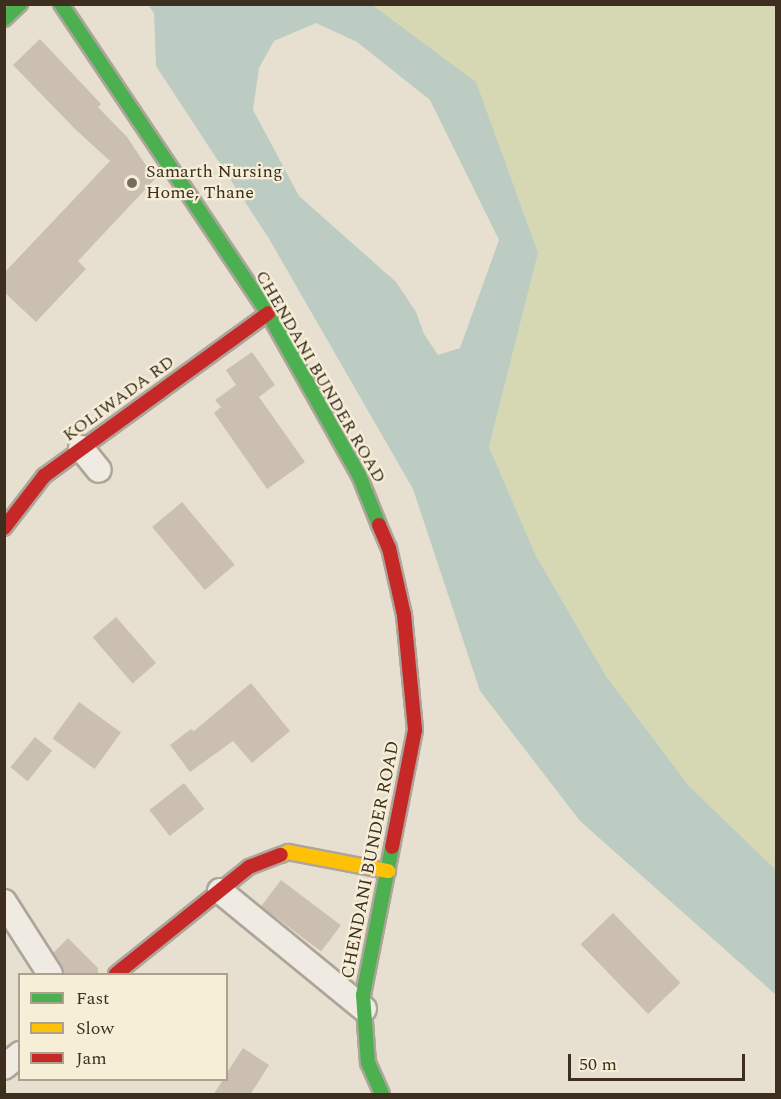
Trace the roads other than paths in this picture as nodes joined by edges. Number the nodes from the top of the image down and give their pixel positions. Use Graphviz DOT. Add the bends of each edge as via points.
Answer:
graph roads {
  1 [pos="20,4"];
  2 [pos="61,4"];
  3 [pos="4,19"];
  4 [pos="268,314"];
  5 [pos="81,448"];
  6 [pos="99,470"];
  7 [pos="4,528"];
  8 [pos="388,871"];
  9 [pos="220,891"];
  10 [pos="4,902"];
  11 [pos="49,973"];
  12 [pos="118,973"];
  13 [pos="364,1009"];
  14 [pos="18,1056"];
  15 [pos="4,1067"];
  16 [pos="382,1095"];
  1 -- 3 [label="main road"];
  2 -- 4 [label="main road, CHENDANI BUNDER ROAD"];
  4 -- 5 [label="main road, KOLIWADA RD"];
  4 -- 8 [label="main road, CHENDANI BUNDER ROAD" via="359,475 389,548 404,615 415,730"];
  5 -- 6 [label="street"];
  5 -- 7 [label="main road, KOLIWADA RD" via="44,476"];
  8 -- 9 [label="main road" via="288,852 249,867"];
  8 -- 13 [label="main road, CHENDANI BUNDER ROAD" via="363,994"];
  9 -- 12 [label="main road"];
  9 -- 13 [label="street"];
  10 -- 11 [label="street"];
  13 -- 16 [label="main road, CHENDANI BUNDER ROAD" via="368,1063"];
  14 -- 15 [label="street"];
}
